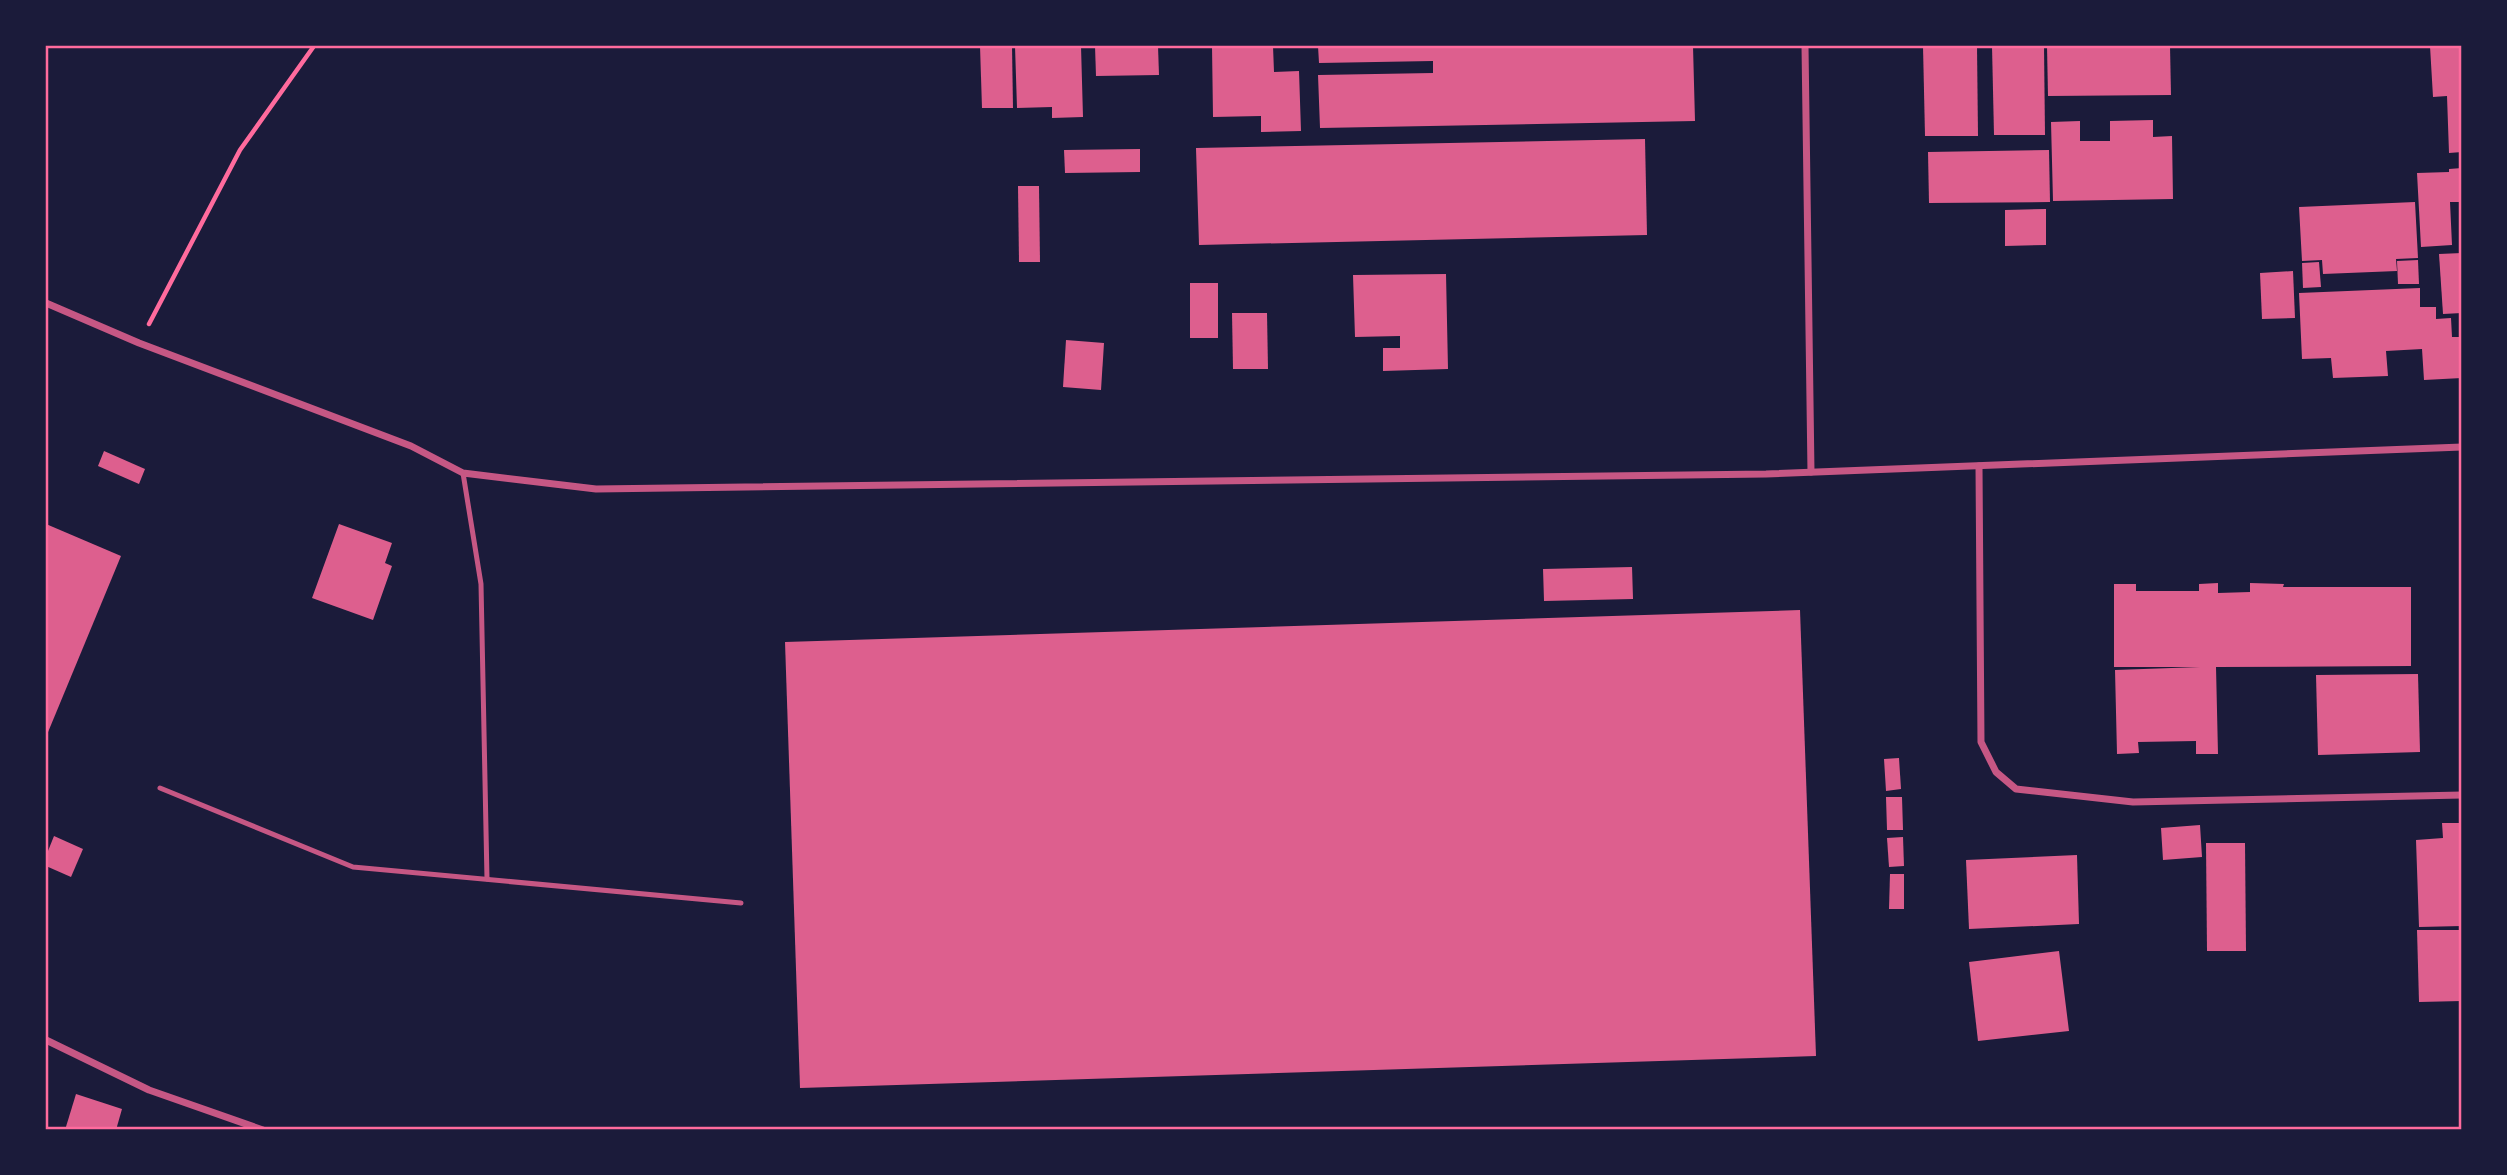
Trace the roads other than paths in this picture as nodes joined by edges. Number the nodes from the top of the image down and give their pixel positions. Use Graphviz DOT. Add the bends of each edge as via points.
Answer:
graph roads {
  1 [pos="1805,46"];
  2 [pos="46,303"];
  3 [pos="2462,447"];
  4 [pos="1979,466"];
  5 [pos="1811,472"];
  6 [pos="463,473"];
  7 [pos="160,788"];
  8 [pos="2462,795"];
  9 [pos="487,879"];
  10 [pos="741,903"];
  11 [pos="46,1040"];
  12 [pos="263,1129"];
  1 -- 5 [label="street"];
  2 -- 6 [label="street" via="411,446"];
  3 -- 4 [label="street"];
  4 -- 5 [label="street"];
  4 -- 8 [label="street" via="1981,742 1996,772 2016,789 2133,802"];
  5 -- 6 [label="street" via="660,489 596,489"];
  6 -- 9 [label="lane" via="481,584"];
  7 -- 9 [label="lane" via="353,867"];
  9 -- 10 [label="lane"];
  11 -- 12 [label="street" via="149,1090"];
}
